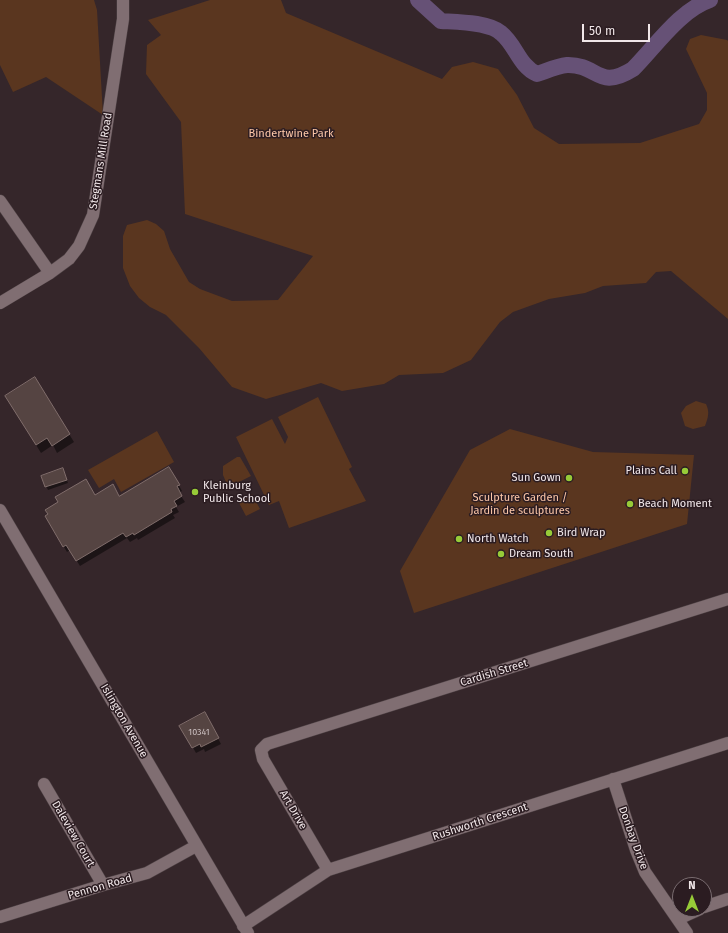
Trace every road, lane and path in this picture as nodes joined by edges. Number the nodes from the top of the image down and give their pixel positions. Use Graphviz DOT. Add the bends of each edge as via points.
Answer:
graph roads {
  1 [pos="123,0"];
  2 [pos="0,201"];
  3 [pos="50,273"];
  4 [pos="0,303"];
  5 [pos="0,510"];
  6 [pos="728,599"];
  7 [pos="728,742"];
  8 [pos="261,750"];
  9 [pos="613,779"];
  10 [pos="44,784"];
  11 [pos="196,846"];
  12 [pos="328,870"];
  13 [pos="103,885"];
  14 [pos="728,899"];
  15 [pos="712,904"];
  16 [pos="0,917"];
  17 [pos="682,917"];
  18 [pos="678,919"];
  19 [pos="246,929"];
  20 [pos="688,933"];
  1 -- 3 [label="street, Stegmans Mill Road" via="123,18 93,215 79,246 69,259"];
  2 -- 3 [label="street"];
  3 -- 4 [label="street, Stegmans Mill Road"];
  5 -- 11 [label="street, Islington Avenue"];
  6 -- 8 [label="street, Cardish Street" via="267,744"];
  7 -- 9 [label="street, Rushworth Crescent"];
  8 -- 12 [label="street, Art Drive" via="263,759"];
  9 -- 12 [label="street, Rushworth Crescent"];
  9 -- 18 [label="street, Donbay Drive" via="645,872"];
  10 -- 13 [label="street, Daleview Court"];
  11 -- 13 [label="street, Pennon Road" via="147,874"];
  11 -- 19 [label="street, Islington Avenue"];
  12 -- 19 [label="street, Rushworth Crescent"];
  13 -- 16 [label="street, Pennon Road"];
  14 -- 15 [label="street"];
  17 -- 18 [label="street"];
  18 -- 20 [label="street, Donbay Drive"];
}
